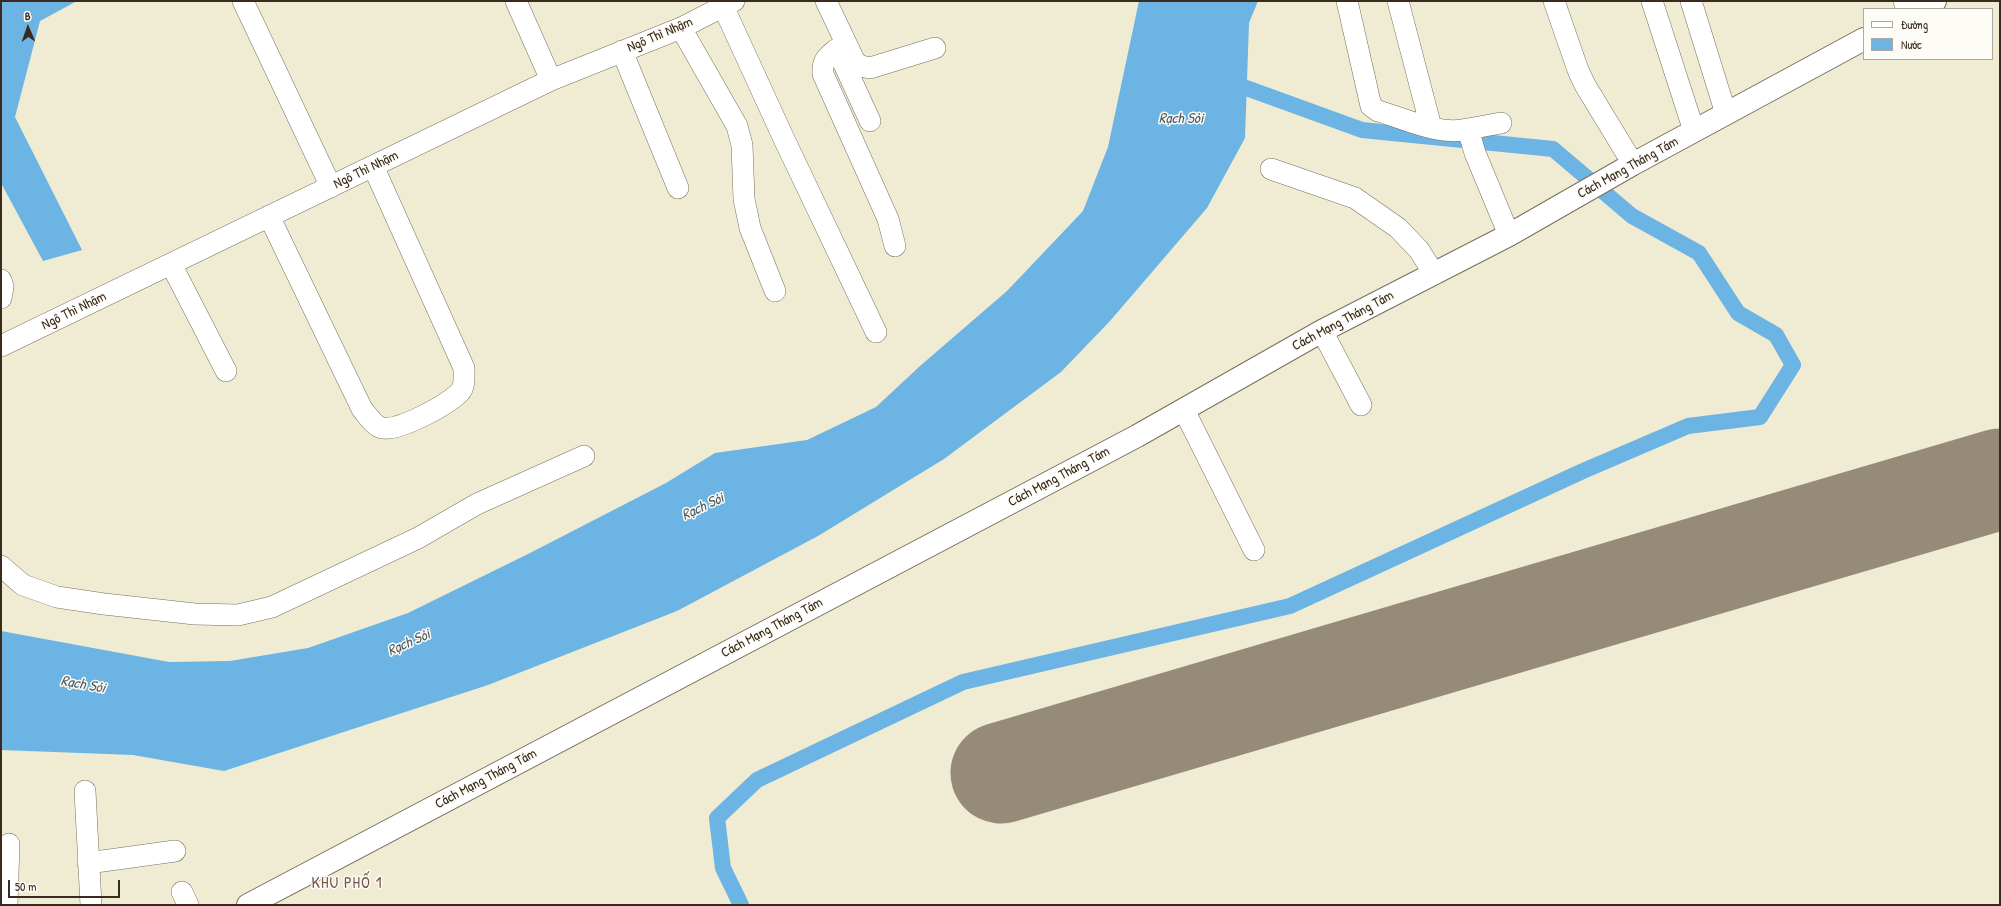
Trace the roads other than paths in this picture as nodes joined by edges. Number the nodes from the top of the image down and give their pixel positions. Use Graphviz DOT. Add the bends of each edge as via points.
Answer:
graph roads {
  1 [pos="243,1"];
  2 [pos="516,1"];
  3 [pos="815,1"];
  4 [pos="826,1"];
  5 [pos="1348,1"];
  6 [pos="1398,1"];
  7 [pos="1554,1"];
  8 [pos="1652,1"];
  9 [pos="1691,1"];
  10 [pos="1935,1"];
  11 [pos="729,4"];
  12 [pos="1922,8"];
  13 [pos="681,28"];
  14 [pos="1863,40"];
  15 [pos="837,48"];
  16 [pos="935,48"];
  17 [pos="622,51"];
  18 [pos="551,80"];
  19 [pos="1726,114"];
  20 [pos="870,121"];
  21 [pos="1501,123"];
  22 [pos="1431,127"];
  23 [pos="1694,131"];
  24 [pos="1471,141"];
  25 [pos="373,166"];
  26 [pos="1630,166"];
  27 [pos="1271,169"];
  28 [pos="331,187"];
  29 [pos="678,188"];
  30 [pos="269,216"];
  31 [pos="1509,235"];
  32 [pos="896,246"];
  33 [pos="171,264"];
  34 [pos="1434,274"];
  35 [pos="1,280"];
  36 [pos="775,290"];
  37 [pos="1,298"];
  38 [pos="1322,331"];
  39 [pos="876,332"];
  40 [pos="1,346"];
  41 [pos="226,371"];
  42 [pos="1361,404"];
  43 [pos="1184,410"];
  44 [pos="584,456"];
  45 [pos="1254,550"];
  46 [pos="1,566"];
  47 [pos="85,791"];
  48 [pos="9,844"];
  49 [pos="175,850"];
  50 [pos="88,862"];
  51 [pos="7,905"];
  52 [pos="91,905"];
  53 [pos="248,905"];
  1 -- 28 [label="street"];
  2 -- 18 [label="street"];
  3 -- 15 [label="street"];
  4 -- 16 [label="street" via="855,62 861,66 870,68"];
  5 -- 22 [label="street" via="1371,106 1378,111"];
  6 -- 22 [label="street"];
  7 -- 26 [label="street" via="1585,85"];
  8 -- 23 [label="street"];
  9 -- 19 [label="street"];
  10 -- 12 [label="main road"];
  11 -- 13 [label="street, Ngô Thì Nhậm"];
  11 -- 39 [label="street" via="784,139"];
  13 -- 17 [label="street, Ngô Thì Nhậm"];
  13 -- 36 [label="street" via="737,126 742,145 744,199 750,228"];
  14 -- 19 [label="main road, Cách Mạng Tháng Tám"];
  15 -- 20 [label="street"];
  15 -- 32 [label="street" via="824,60 823,74 888,219"];
  17 -- 18 [label="street, Ngô Thì Nhậm"];
  17 -- 29 [label="street"];
  18 -- 25 [label="street, Ngô Thì Nhậm"];
  19 -- 23 [label="main road, Cách Mạng Tháng Tám"];
  21 -- 24 [label="street"];
  22 -- 24 [label="street" via="1453,131"];
  23 -- 26 [label="main road, Cách Mạng Tháng Tám"];
  24 -- 31 [label="street"];
  25 -- 28 [label="street, Ngô Thì Nhậm"];
  25 -- 30 [label="street" via="464,368 465,379 461,391 431,412 397,427 382,428 362,409"];
  26 -- 31 [label="main road, Cách Mạng Tháng Tám"];
  27 -- 34 [label="street" via="1355,198 1398,228 1419,250"];
  28 -- 30 [label="street, Ngô Thì Nhậm"];
  30 -- 33 [label="street, Ngô Thì Nhậm"];
  31 -- 34 [label="main road, Cách Mạng Tháng Tám"];
  33 -- 40 [label="street, Ngô Thì Nhậm"];
  33 -- 41 [label="street"];
  34 -- 38 [label="main road, Cách Mạng Tháng Tám"];
  35 -- 37 [label="street"];
  38 -- 42 [label="street"];
  38 -- 43 [label="main road, Cách Mạng Tháng Tám"];
  43 -- 45 [label="street"];
  43 -- 53 [label="main road, Cách Mạng Tháng Tám"];
  44 -- 46 [label="street" via="477,504 418,538 272,607 238,615 202,614 57,597 23,585"];
  47 -- 50 [label="street"];
  48 -- 51 [label="street"];
  49 -- 50 [label="street"];
  50 -- 52 [label="street"];
}
